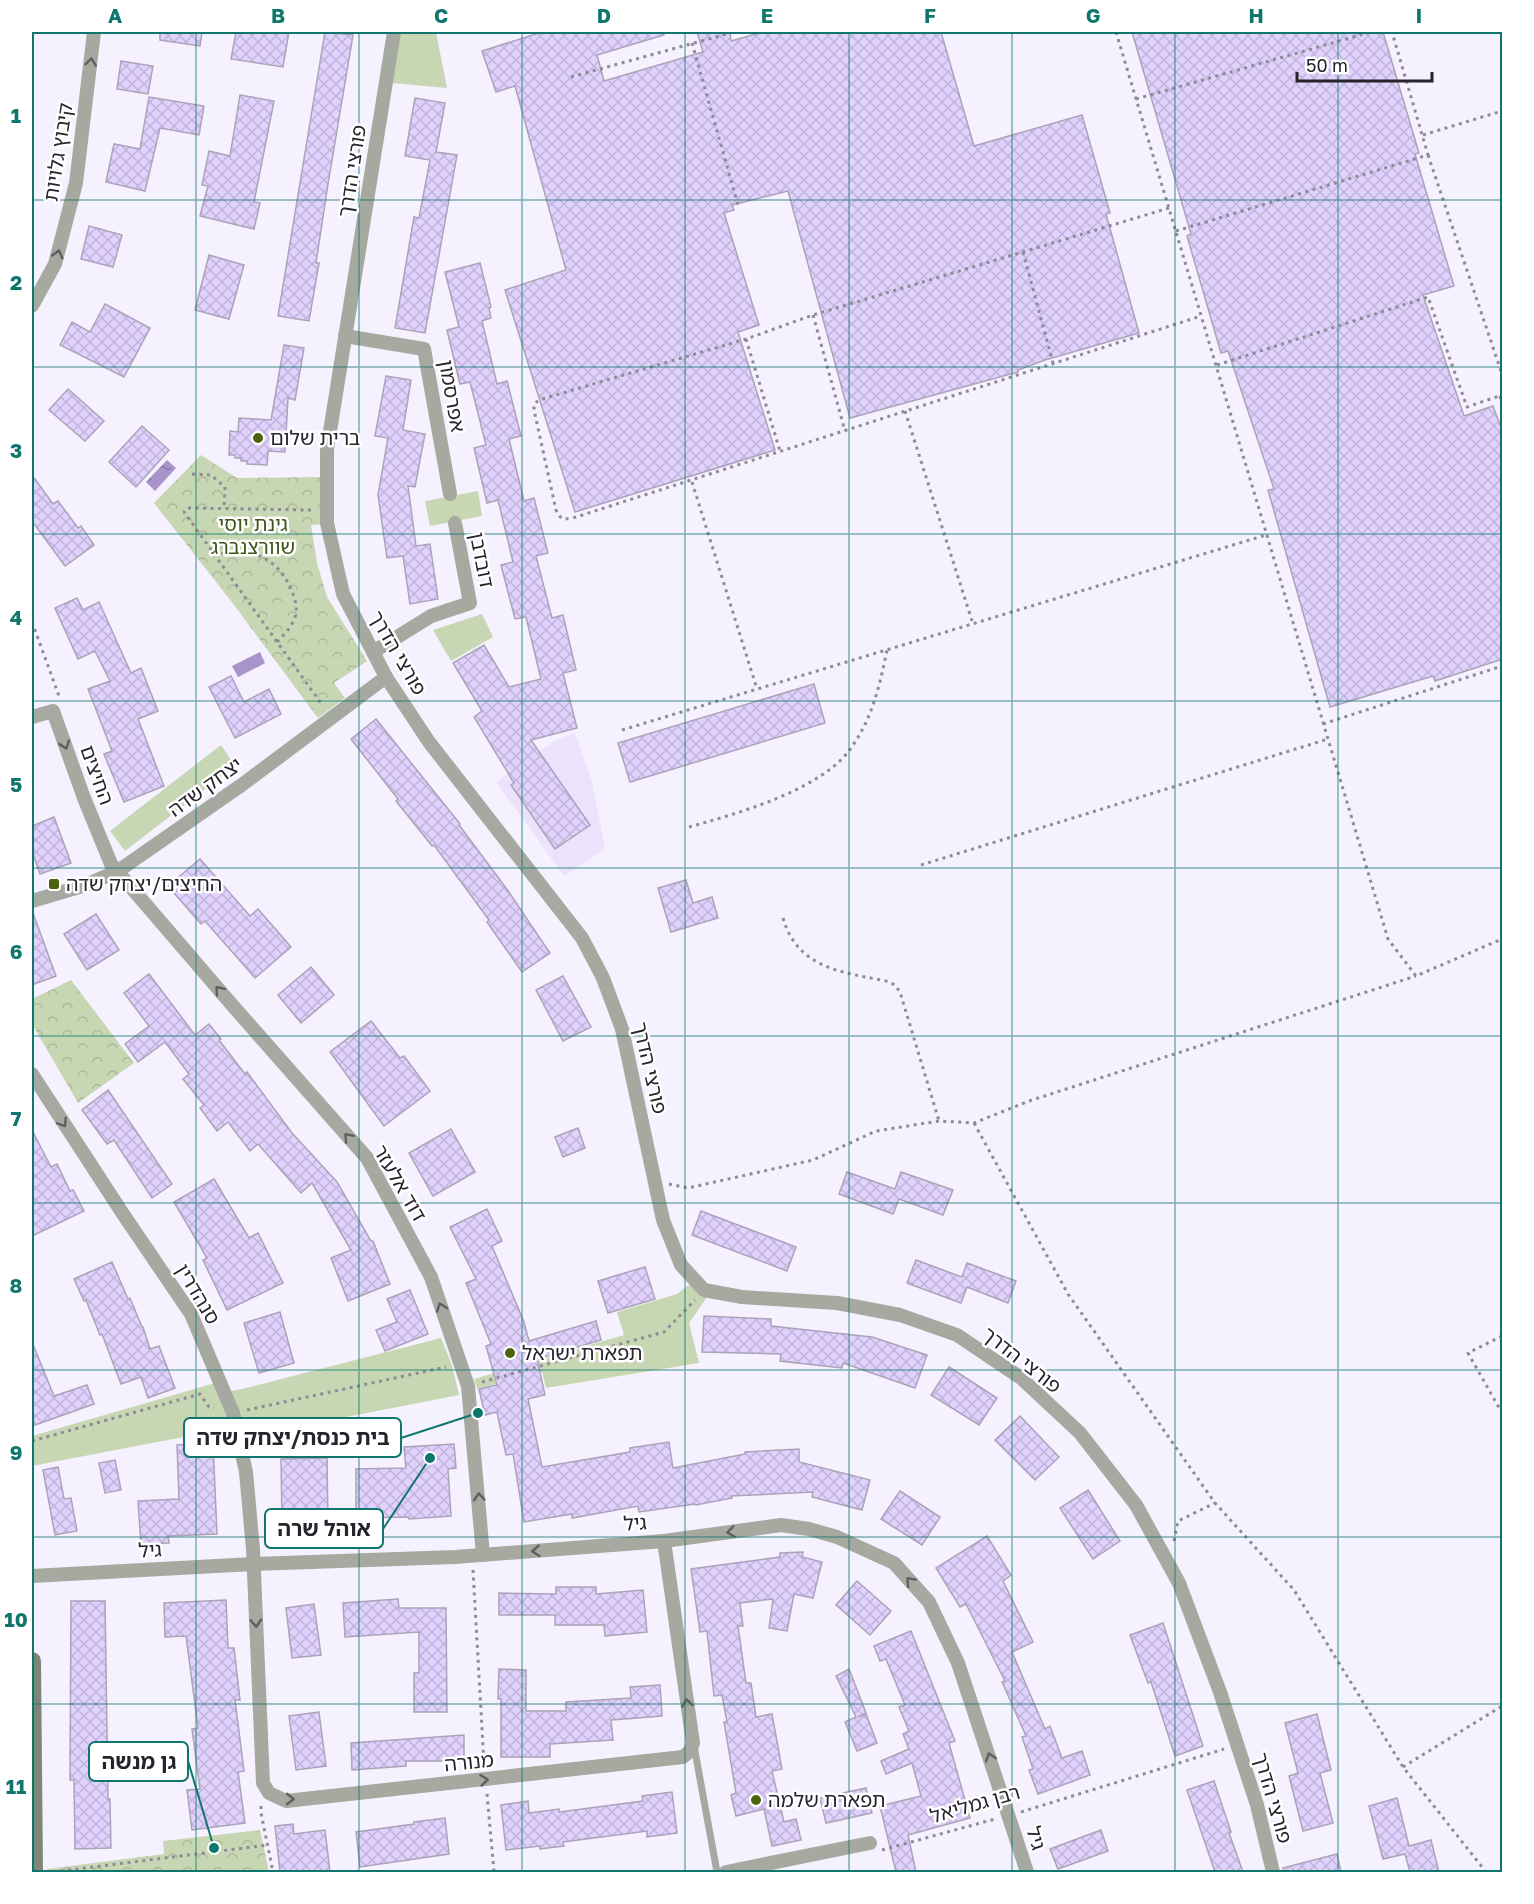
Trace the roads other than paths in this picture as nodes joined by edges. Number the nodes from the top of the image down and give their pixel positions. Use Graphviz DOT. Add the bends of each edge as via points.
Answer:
graph roads {
  1 [pos="94,32"];
  2 [pos="394,32"];
  3 [pos="32,306"];
  4 [pos="345,336"];
  5 [pos="450,494"];
  6 [pos="455,522"];
  7 [pos="373,652"];
  8 [pos="386,677"];
  9 [pos="32,717"];
  10 [pos="118,871"];
  11 [pos="32,901"];
  12 [pos="32,1074"];
  13 [pos="664,1541"];
  14 [pos="478,1555"];
  15 [pos="253,1564"];
  16 [pos="32,1576"];
  17 [pos="32,1661"];
  18 [pos="693,1743"];
  19 [pos="870,1843"];
  20 [pos="760,1869"];
  21 [pos="34,1872"];
  22 [pos="717,1872"];
  23 [pos="726,1872"];
  24 [pos="1027,1872"];
  25 [pos="1273,1872"];
  3 -- 1 [label="street, קיבוץ גלויות, one-way" via="55,264 76,183"];
  2 -- 4 [label="street, פורצי הדרך"];
  4 -- 5 [label="street, אפרסמון" via="424,349"];
  4 -- 7 [label="street, פורצי הדרך" via="327,450 327,523 343,594"];
  6 -- 7 [label="street, דובדבן" via="470,603 431,616"];
  7 -- 8 [label="street, פורצי הדרך"];
  8 -- 10 [label="street, יצחק שדה"];
  8 -- 25 [label="street, פורצי הדרך" via="429,742 582,938 603,978 622,1029 663,1220 681,1265 704,1290 742,1297 837,1303 900,1314 957,1335 1020,1378 1080,1433 1136,1505 1179,1583 1257,1805"];
  9 -- 10 [label="street, החיצים, one-way" via="53,711 106,854"];
  10 -- 11 [label="street, יצחק שדה"];
  14 -- 10 [label="street, דוד אלעזר, one-way" via="468,1386 431,1277 367,1158"];
  12 -- 15 [label="street, סנהדרין, one-way" via="191,1314 237,1427 246,1472"];
  13 -- 14 [label="street, גיל, one-way"];
  18 -- 13 [label="street, one-way"];
  24 -- 13 [label="street, גיל, one-way" via="958,1663 929,1602 894,1563 837,1537 781,1525"];
  14 -- 15 [label="street, גיל"];
  15 -- 16 [label="street, גיל"];
  15 -- 18 [label="street, מנורה, one-way" via="263,1783 269,1793 286,1801 675,1759 690,1751"];
  17 -- 21 [label="street"];
  18 -- 22 [label="lane"];
  19 -- 20 [label="street"];
  20 -- 23 [label="street"];
}
